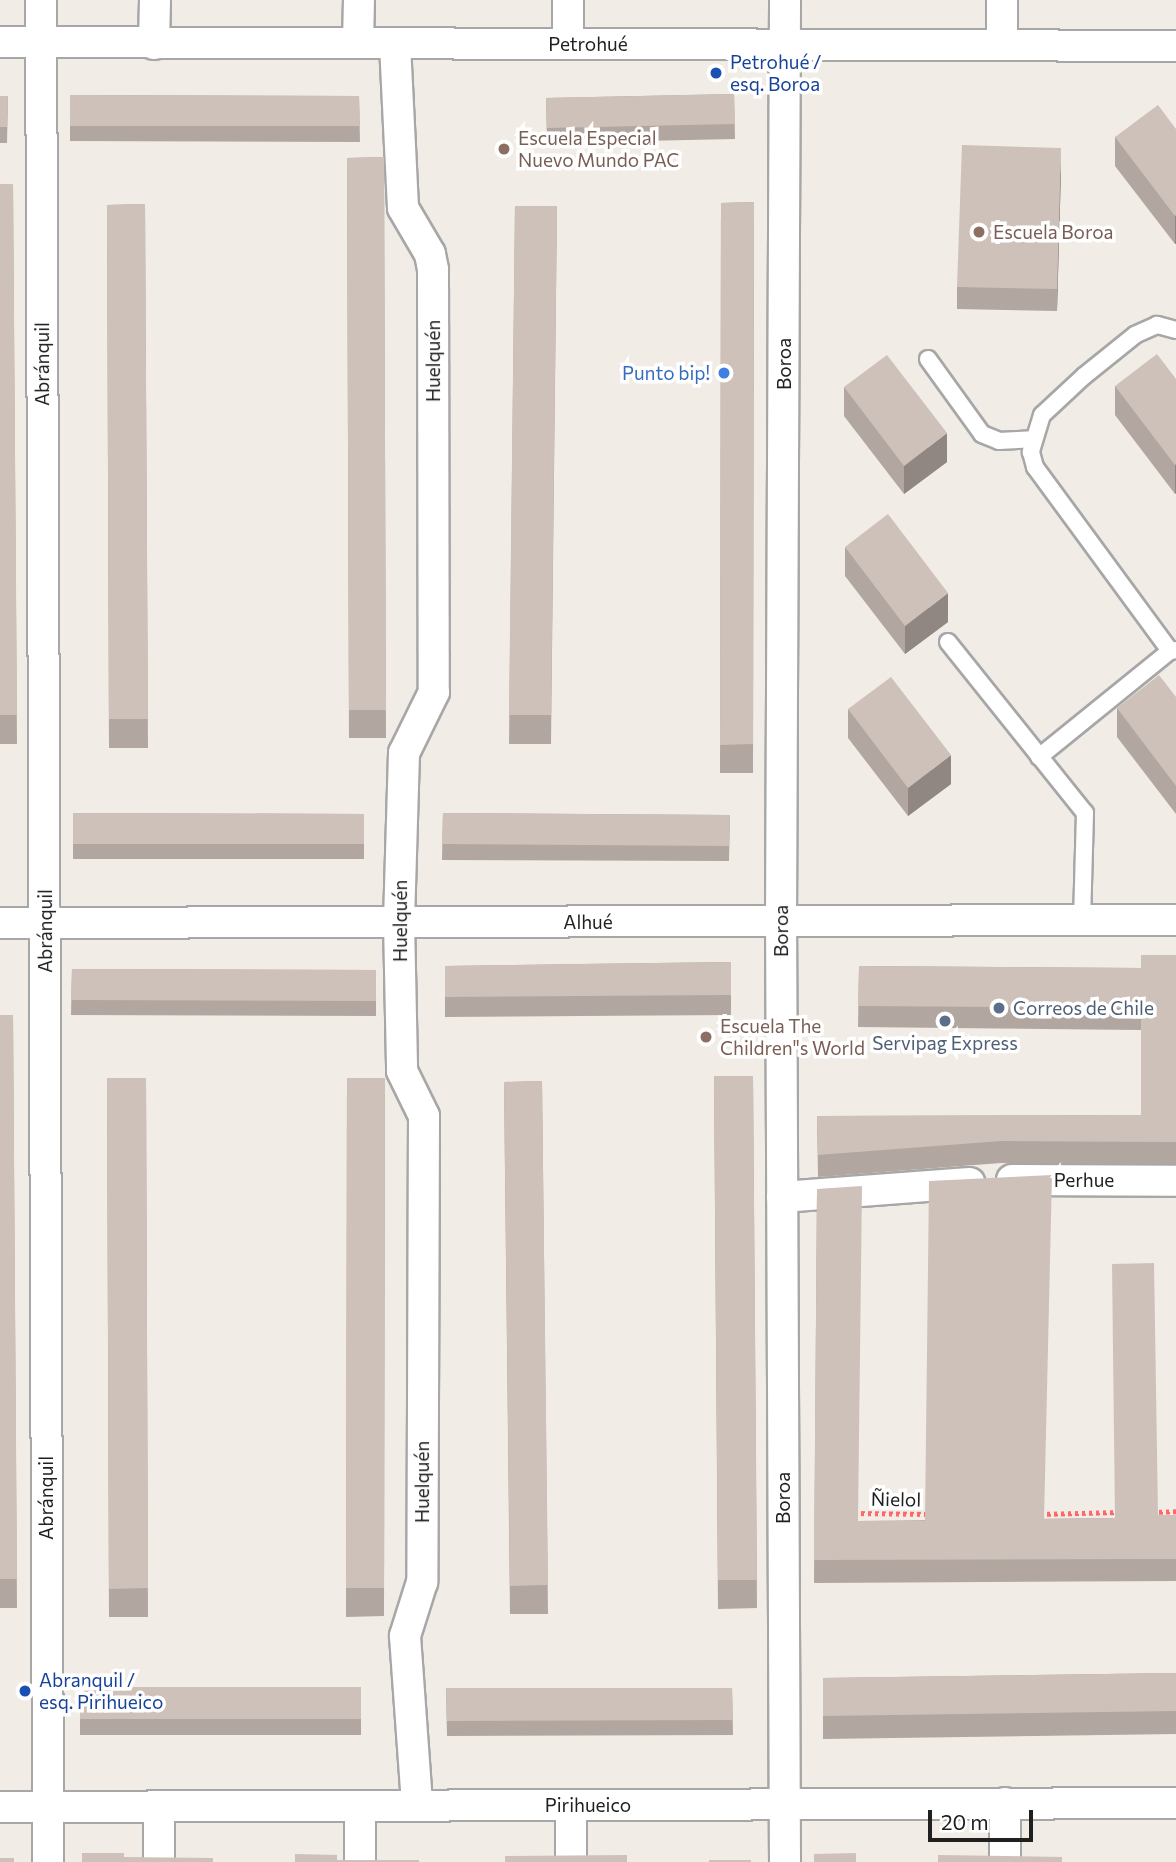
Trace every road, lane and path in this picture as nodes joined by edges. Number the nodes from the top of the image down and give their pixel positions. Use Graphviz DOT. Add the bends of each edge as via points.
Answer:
graph roads {
  1 [pos="41,0"];
  2 [pos="155,0"];
  3 [pos="359,0"];
  4 [pos="568,0"];
  5 [pos="785,0"];
  6 [pos="1002,0"];
  7 [pos="0,42"];
  8 [pos="358,43"];
  9 [pos="41,44"];
  10 [pos="154,44"];
  11 [pos="396,44"];
  12 [pos="568,44"];
  13 [pos="786,44"];
  14 [pos="1002,44"];
  15 [pos="1176,46"];
  16 [pos="1176,330"];
  17 [pos="928,359"];
  18 [pos="1032,439"];
  19 [pos="948,642"];
  20 [pos="1173,651"];
  21 [pos="1040,758"];
  22 [pos="1082,920"];
  23 [pos="1176,920"];
  24 [pos="399,922"];
  25 [pos="781,922"];
  26 [pos="0,923"];
  27 [pos="45,923"];
  28 [pos="1176,1181"];
  29 [pos="782,1197"];
  30 [pos="1176,1511"];
  31 [pos="1134,1512"];
  32 [pos="1148,1512"];
  33 [pos="850,1513"];
  34 [pos="942,1514"];
  35 [pos="1037,1514"];
  36 [pos="1005,1803"];
  37 [pos="1176,1803"];
  38 [pos="785,1804"];
  39 [pos="417,1805"];
  40 [pos="571,1805"];
  41 [pos="159,1806"];
  42 [pos="360,1806"];
  43 [pos="0,1807"];
  44 [pos="48,1807"];
  45 [pos="48,1862"];
  46 [pos="159,1862"];
  47 [pos="360,1862"];
  48 [pos="571,1862"];
  49 [pos="785,1862"];
  50 [pos="1005,1862"];
  1 -- 9 [label="street, Abránquil"];
  2 -- 10 [label="street"];
  3 -- 8 [label="street"];
  4 -- 12 [label="street"];
  5 -- 13 [label="street, Boroa"];
  6 -- 14 [label="street"];
  7 -- 9 [label="street, Petrohué"];
  8 -- 10 [label="street, Petrohué"];
  8 -- 11 [label="street, Petrohué"];
  9 -- 10 [label="street, Petrohué"];
  9 -- 27 [label="street, Abránquil"];
  11 -- 12 [label="street, Petrohué"];
  11 -- 24 [label="street, Huelquén" via="403,208 430,254 433,284 435,692 404,753"];
  12 -- 13 [label="street, Petrohué"];
  13 -- 14 [label="street, Petrohué"];
  13 -- 25 [label="street, Boroa"];
  14 -- 15 [label="street, Petrohué"];
  16 -- 18 [label="lane" via="1157,325 1135,335 1042,415"];
  17 -- 18 [label="lane" via="982,434 999,441"];
  18 -- 20 [label="lane" via="1035,467"];
  19 -- 21 [label="lane"];
  20 -- 21 [label="lane"];
  21 -- 22 [label="lane" via="1084,813"];
  22 -- 23 [label="street, Alhué"];
  22 -- 25 [label="street, Alhué"];
  24 -- 25 [label="street, Alhué"];
  24 -- 27 [label="street, Alhué"];
  24 -- 39 [label="street, Huelquén" via="402,1071 424,1116 422,1582 405,1636"];
  25 -- 29 [label="street, Boroa"];
  26 -- 27 [label="street, Alhué"];
  27 -- 44 [label="street, Abránquil"];
  28 -- 29 [label="street, Perhue" via="1002,1180"];
  29 -- 38 [label="street, Boroa"];
  30 -- 32 [label="path"];
  31 -- 35 [label="path"];
  33 -- 34 [label="path, Ñielol"];
  36 -- 37 [label="street, Pirihueico"];
  36 -- 38 [label="street, Pirihueico"];
  36 -- 50 [label="street"];
  38 -- 40 [label="street, Pirihueico"];
  38 -- 49 [label="street, Boroa"];
  39 -- 40 [label="street, Pirihueico"];
  39 -- 42 [label="street, Pirihueico"];
  40 -- 48 [label="street"];
  41 -- 42 [label="street, Pirihueico"];
  41 -- 44 [label="street, Pirihueico"];
  41 -- 46 [label="street"];
  42 -- 47 [label="street"];
  43 -- 44 [label="street, Pirihueico"];
  44 -- 45 [label="street, Abránquil"];
}
